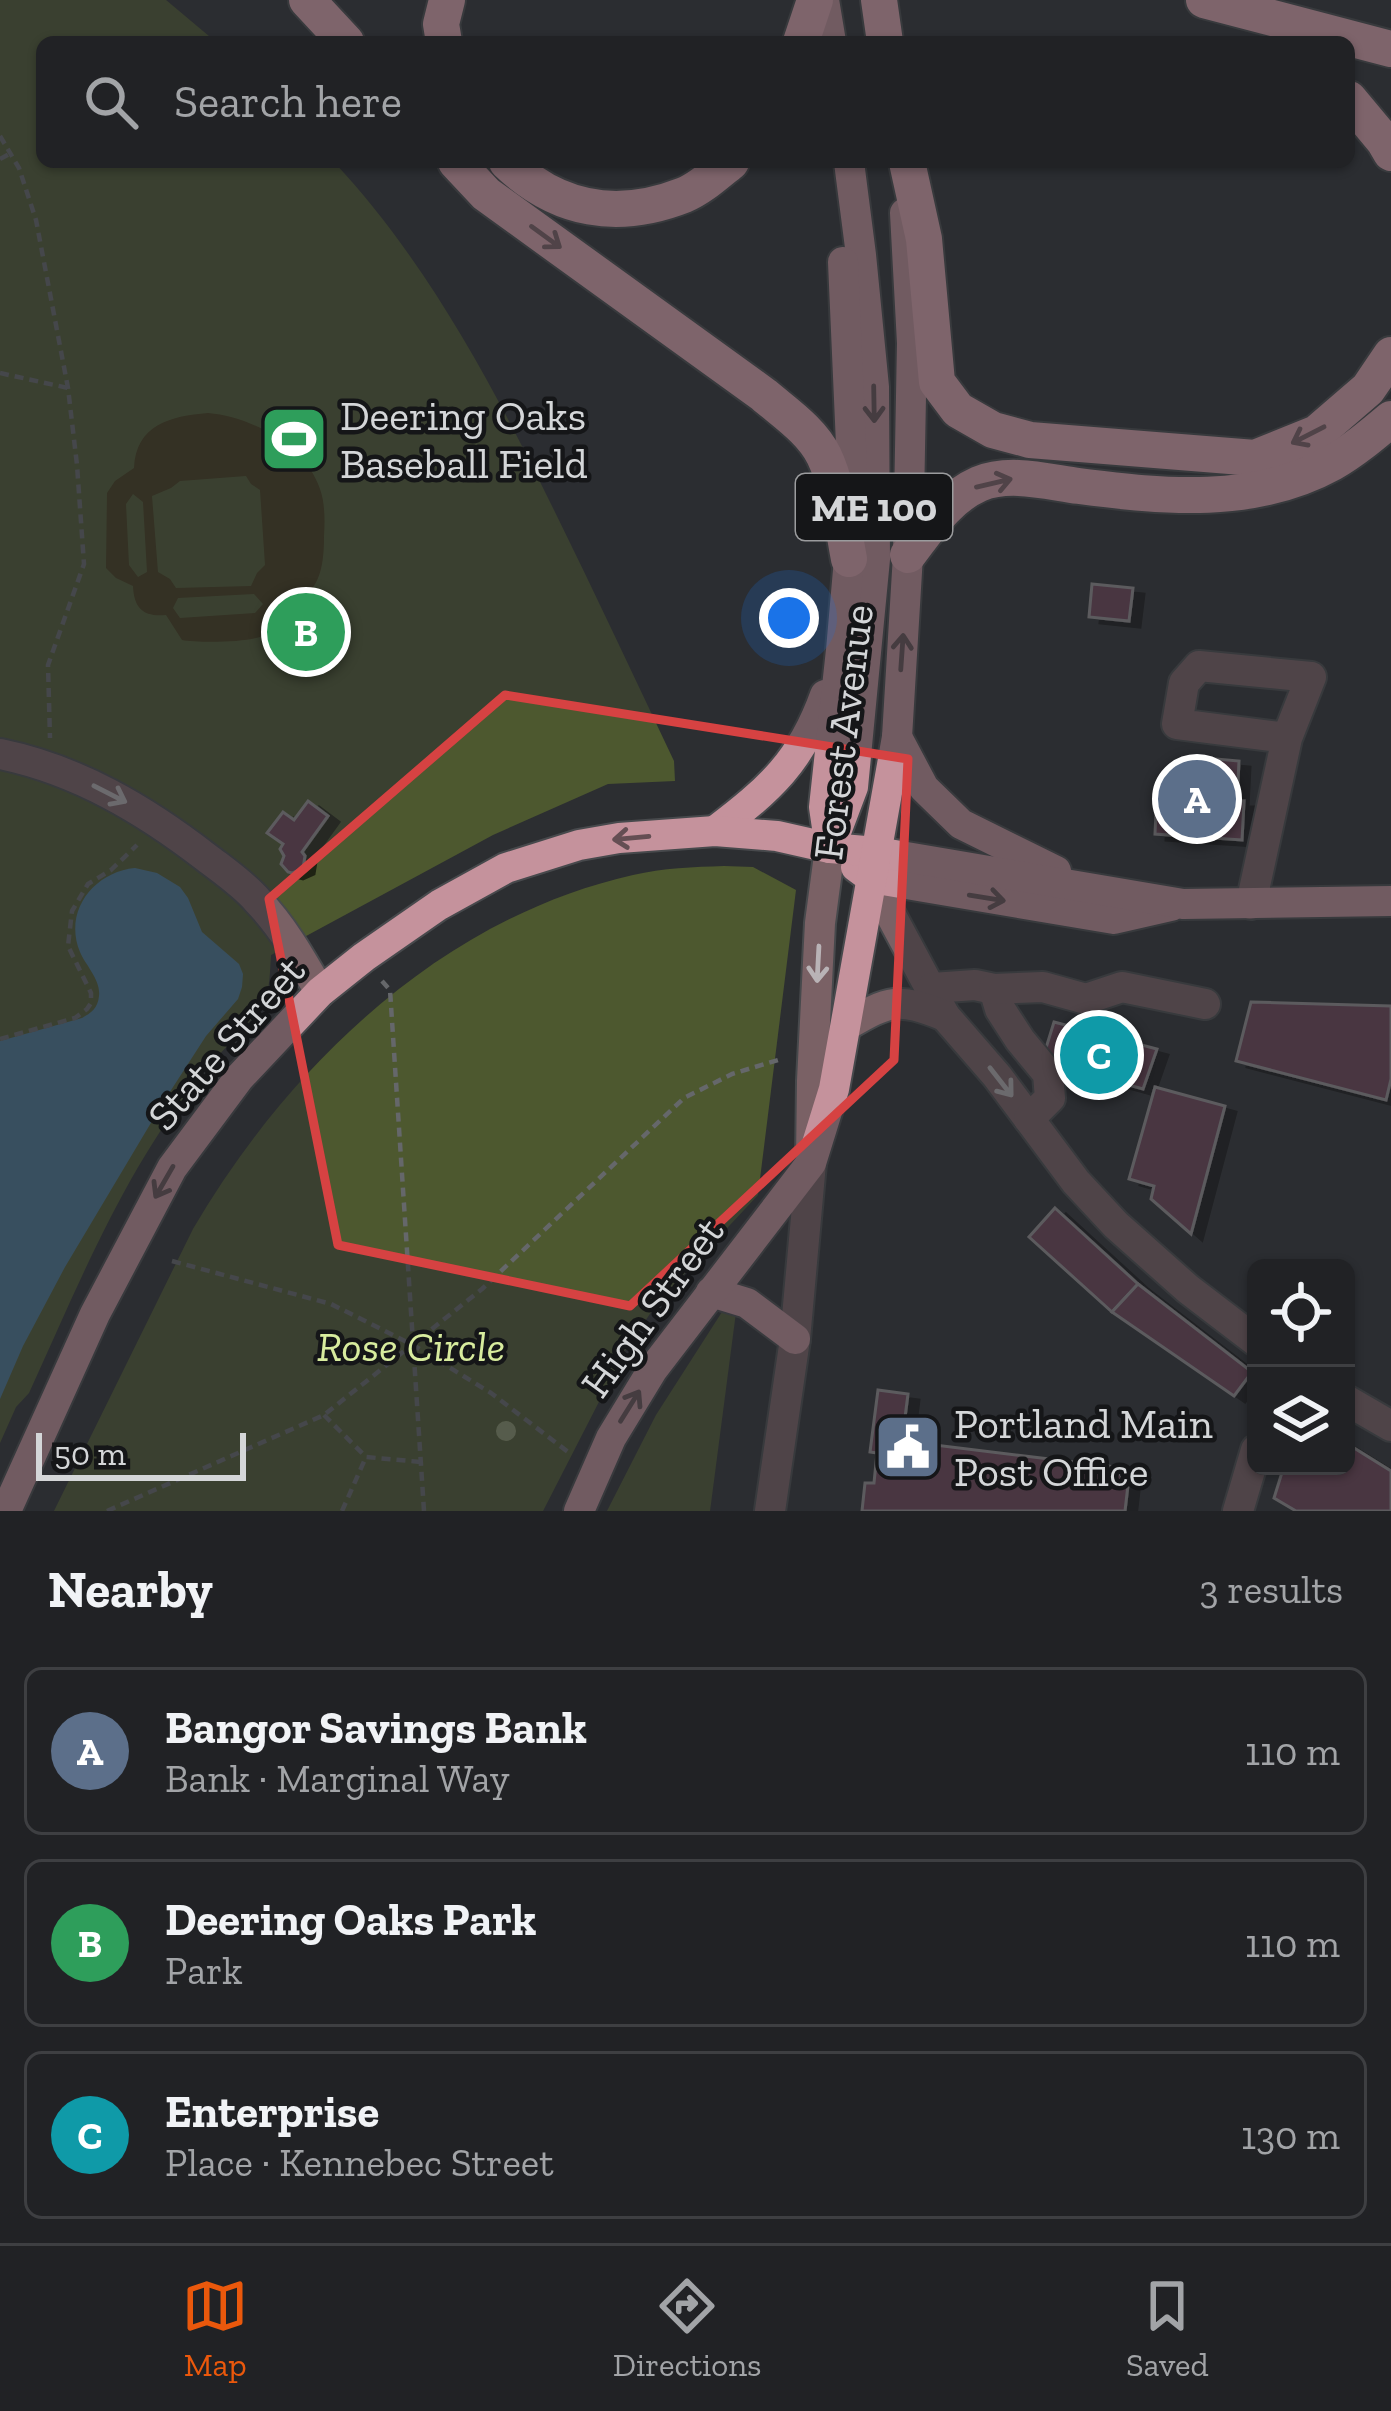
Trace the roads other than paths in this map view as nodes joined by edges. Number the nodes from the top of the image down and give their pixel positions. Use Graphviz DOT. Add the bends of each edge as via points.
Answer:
graph roads {
  1 [pos="308,0"];
  2 [pos="447,0"];
  3 [pos="819,0"];
  4 [pos="879,0"];
  5 [pos="1194,0"];
  6 [pos="1204,0"];
  7 [pos="341,36"];
  8 [pos="443,36"];
  9 [pos="804,36"];
  10 [pos="829,36"];
  11 [pos="884,36"];
  12 [pos="1257,36"];
  13 [pos="1341,36"];
  14 [pos="1355,40"];
  15 [pos="1391,49"];
  16 [pos="1355,105"];
  17 [pos="1391,153"];
  18 [pos="462,168"];
  19 [pos="513,168"];
  20 [pos="723,168"];
  21 [pos="845,168"];
  22 [pos="846,168"];
  23 [pos="904,168"];
  24 [pos="906,168"];
  25 [pos="1391,356"];
  26 [pos="1391,419"];
  27 [pos="908,555"];
  28 [pos="849,559"];
  29 [pos="842,650"];
  30 [pos="897,737"];
  31 [pos="1286,738"];
  32 [pos="0,754"];
  33 [pos="715,831"];
  34 [pos="830,848"];
  35 [pos="874,865"];
  36 [pos="1082,885"];
  37 [pos="1391,901"];
  38 [pos="1183,904"];
  39 [pos="1251,904"];
  40 [pos="994,988"];
  41 [pos="320,992"];
  42 [pos="939,1002"];
  43 [pos="1205,1004"];
  44 [pos="848,1025"];
  45 [pos="1029,1119"];
  46 [pos="811,1163"];
  47 [pos="711,1292"];
  48 [pos="1247,1334"];
  49 [pos="795,1339"];
  50 [pos="1355,1405"];
  51 [pos="1391,1426"];
  52 [pos="1249,1475"];
  53 [pos="6,1511"];
  54 [pos="579,1511"];
  55 [pos="770,1511"];
  56 [pos="1238,1511"];
  1 -- 7 [label="highway"];
  2 -- 8 [label="highway"];
  3 -- 9 [label="highway"];
  3 -- 10 [label="main road"];
  4 -- 11 [label="highway"];
  5 -- 12 [label="highway"];
  6 -- 13 [label="highway"];
  14 -- 15 [label="highway"];
  16 -- 17 [label="highway"];
  18 -- 28 [label="highway, one-way" via="802,428 824,456"];
  19 -- 20 [label="highway" via="576,206 633,208 687,194"];
  21 -- 28 [label="main road"];
  22 -- 34 [label="main road, Forest Avenue / ME 100, one-way" via="874,387 875,560 853,787"];
  23 -- 27 [label="main road, Forest Avenue / ME 100" via="912,344"];
  25 -- 24 [label="highway, one-way" via="1368,389 1317,433 1255,458 1030,440 993,430 958,410 938,382 924,239"];
  27 -- 26 [label="highway, one-way" via="937,516 980,484 1012,478 1171,496 1254,490 1332,463"];
  30 -- 27 [label="main road, Forest Avenue / ME 100, one-way"];
  28 -- 29 [label="main road"];
  29 -- 33 [label="main road" via="805,745"];
  29 -- 34 [label="main road" via="824,807"];
  30 -- 35 [label="main road, Forest Avenue / ME 100"];
  30 -- 36 [label="main road" via="924,788 961,824"];
  31 -- 31 [label="street" via="1177,724 1184,683 1199,666 1311,677"];
  31 -- 39 [label="street"];
  32 -- 41 [label="street, one-way" via="92,785 147,814 255,897"];
  33 -- 34 [label="main road, State Street"];
  33 -- 41 [label="main road, State Street, one-way" via="579,845 506,868 412,922"];
  34 -- 35 [label="main road"];
  34 -- 46 [label="street, Forest Avenue / ME 100, one-way"];
  35 -- 36 [label="main road"];
  35 -- 38 [label="main road, one-way" via="1114,919"];
  35 -- 42 [label="street"];
  35 -- 44 [label="main road, Forest Avenue / ME 100"];
  36 -- 38 [label="main road"];
  37 -- 39 [label="main road"];
  38 -- 39 [label="main road"];
  40 -- 42 [label="street" via="975,985"];
  40 -- 43 [label="street" via="1043,987 1086,999 1122,987"];
  40 -- 45 [label="street" via="1000,1009 1048,1074 1050,1098"];
  41 -- 53 [label="main road, State Street, one-way" via="239,1078 172,1168"];
  42 -- 44 [label="street" via="896,1001"];
  42 -- 45 [label="street, one-way"];
  44 -- 46 [label="main road, Forest Avenue / ME 100"];
  45 -- 48 [label="street" via="1116,1225"];
  46 -- 47 [label="main road, High Street"];
  46 -- 49 [label="street, Forest Avenue / ME 100"];
  47 -- 49 [label="main road" via="747,1303"];
  54 -- 47 [label="main road, High Street, one-way" via="611,1438"];
  49 -- 55 [label="street, Forest Avenue / ME 100"];
  50 -- 51 [label="street"];
  52 -- 56 [label="street"];
}
